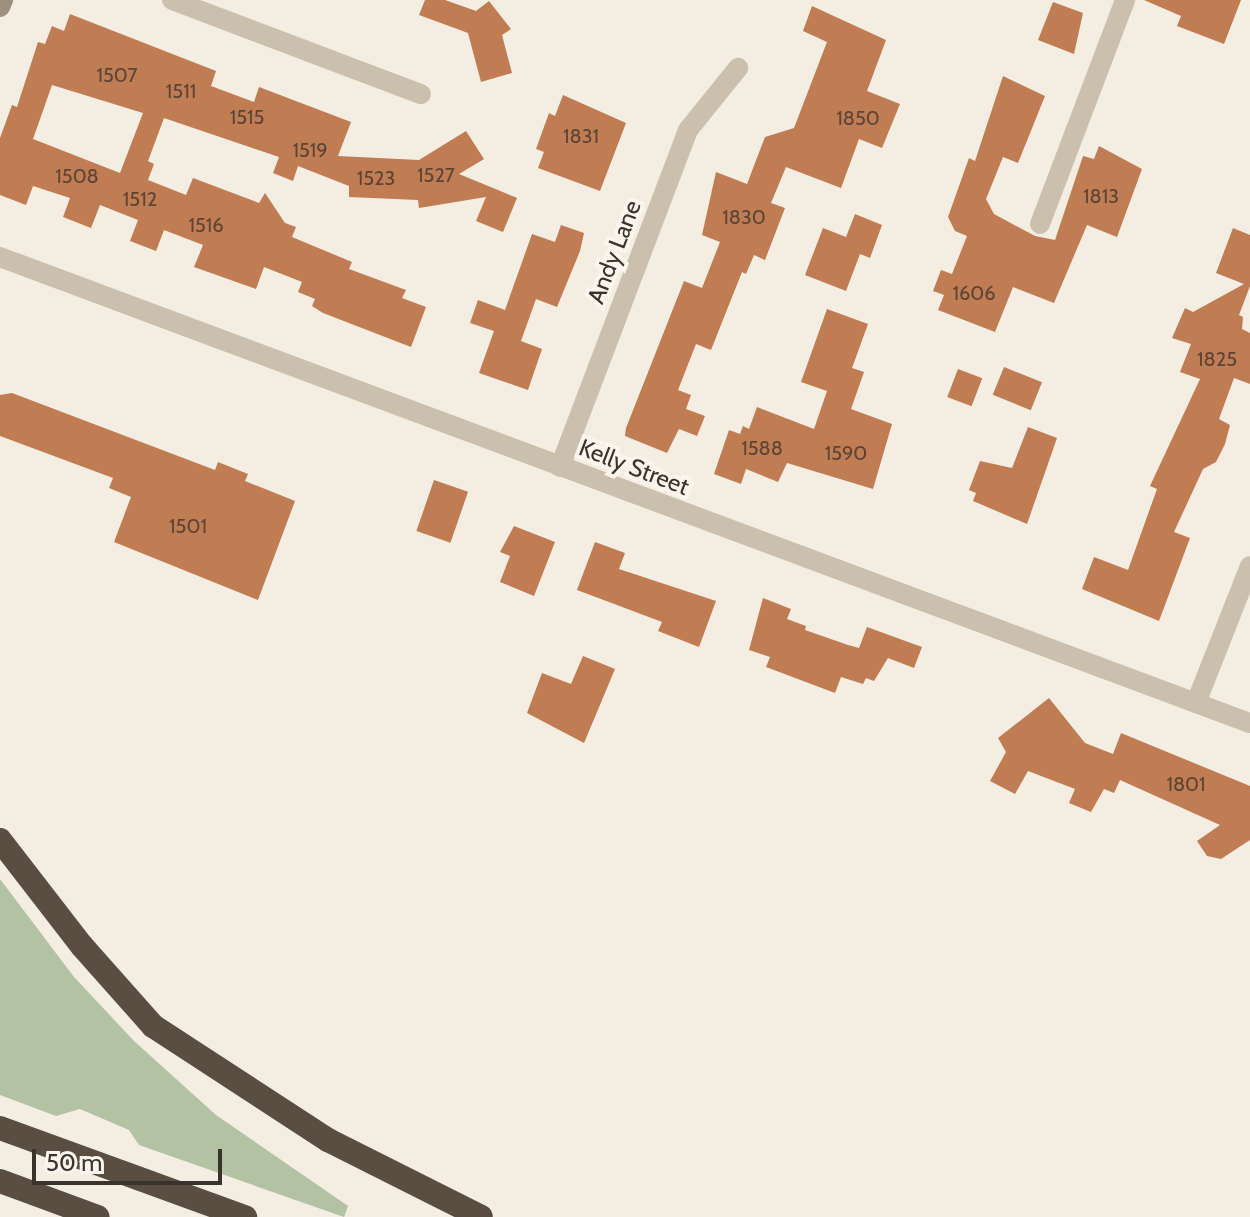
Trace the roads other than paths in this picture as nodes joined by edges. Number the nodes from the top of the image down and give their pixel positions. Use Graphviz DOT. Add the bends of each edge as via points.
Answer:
graph roads {
  1 [pos="3,0"];
  2 [pos="172,0"];
  3 [pos="1125,0"];
  4 [pos="0,7"];
  5 [pos="738,68"];
  6 [pos="421,94"];
  7 [pos="1040,224"];
  8 [pos="0,257"];
  9 [pos="560,467"];
  10 [pos="1250,566"];
  11 [pos="1196,703"];
  12 [pos="1250,723"];
  13 [pos="0,840"];
  14 [pos="0,1128"];
  15 [pos="0,1181"];
  16 [pos="98,1217"];
  17 [pos="245,1217"];
  18 [pos="481,1217"];
  1 -- 4 [label="street"];
  2 -- 6 [label="street"];
  3 -- 7 [label="street"];
  5 -- 9 [label="street, Andy Lane" via="688,130"];
  8 -- 9 [label="street, Kelly Street"];
  9 -- 11 [label="street, Kelly Street"];
  10 -- 11 [label="street"];
  11 -- 12 [label="street, Kelly Street"];
  13 -- 18 [label="highway" via="82,946 153,1026 328,1140"];
  14 -- 17 [label="highway"];
  15 -- 16 [label="highway"];
}
